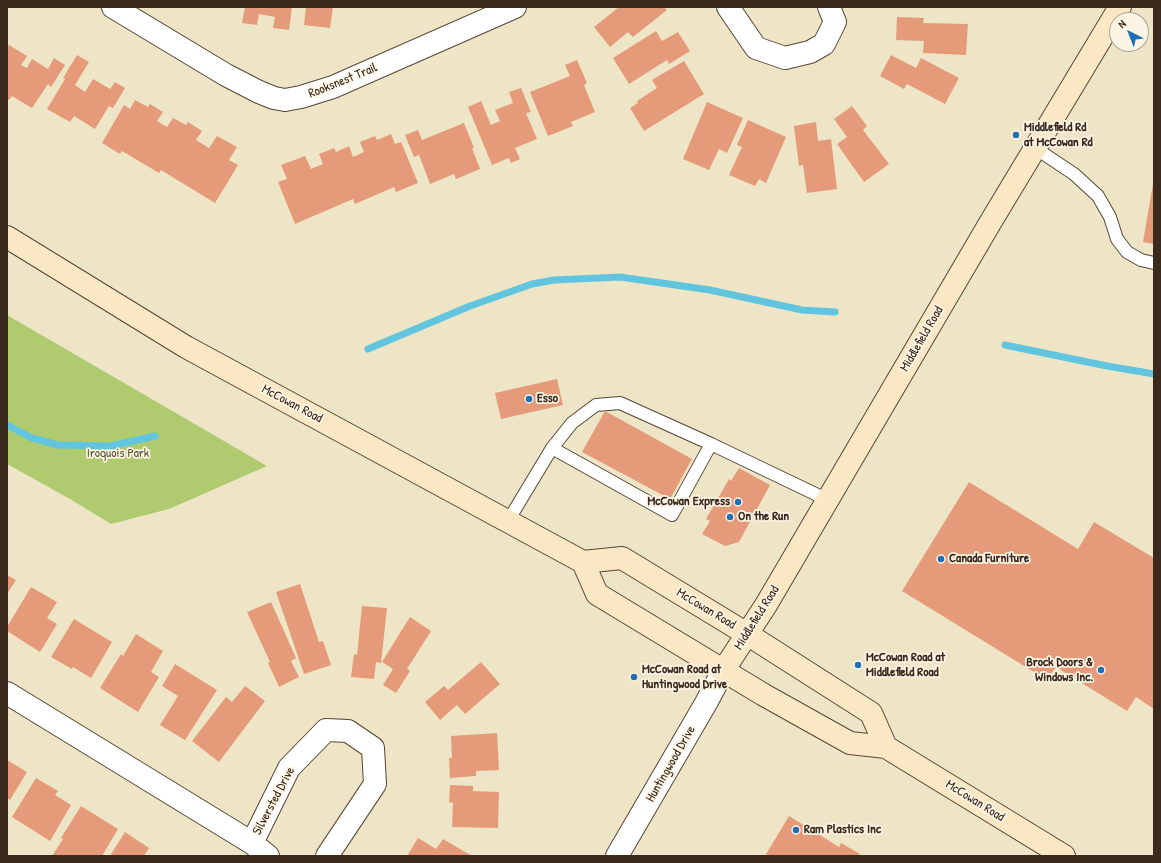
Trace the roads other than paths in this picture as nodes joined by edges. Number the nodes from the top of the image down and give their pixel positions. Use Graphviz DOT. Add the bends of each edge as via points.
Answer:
graph roads {
  1 [pos="113,7"];
  2 [pos="515,7"];
  3 [pos="728,7"];
  4 [pos="829,7"];
  5 [pos="1120,7"];
  6 [pos="1035,148"];
  7 [pos="7,237"];
  8 [pos="1154,263"];
  9 [pos="711,444"];
  10 [pos="552,448"];
  11 [pos="828,500"];
  12 [pos="508,521"];
  13 [pos="583,562"];
  14 [pos="747,634"];
  15 [pos="723,671"];
  16 [pos="7,693"];
  17 [pos="886,747"];
  18 [pos="260,849"];
  19 [pos="327,856"];
  20 [pos="617,856"];
  21 [pos="1064,856"];
  1 -- 2 [label="street, Rooksnest Trail" via="259,92 285,100 301,98 333,87"];
  3 -- 4 [label="street" via="756,48 785,58 810,52 824,44 835,22"];
  5 -- 6 [label="main road, Middlefield Road"];
  6 -- 8 [label="lane" via="1074,174 1098,196 1110,217 1117,240 1127,252 1141,260"];
  6 -- 11 [label="main road, Middlefield Road"];
  7 -- 12 [label="main road, McCowan Road" via="186,347"];
  9 -- 10 [label="lane" via="620,403 596,405 572,423"];
  9 -- 10 [label="lane" via="672,515"];
  9 -- 11 [label="lane"];
  10 -- 12 [label="lane"];
  11 -- 14 [label="main road, Middlefield Road"];
  12 -- 13 [label="main road, McCowan Road"];
  13 -- 14 [label="main road, McCowan Road" via="622,558"];
  13 -- 15 [label="main road, McCowan Road" via="597,594"];
  14 -- 15 [label="main road, Middlefield Road"];
  14 -- 17 [label="main road, McCowan Road" via="871,713"];
  15 -- 17 [label="main road, McCowan Road" via="850,743"];
  15 -- 20 [label="street, Huntingwood Drive"];
  16 -- 18 [label="street, Silversted Drive"];
  17 -- 21 [label="main road, McCowan Road"];
  18 -- 19 [label="street, Silversted Drive" via="290,768 326,730 348,731 373,748 375,784"];
}
